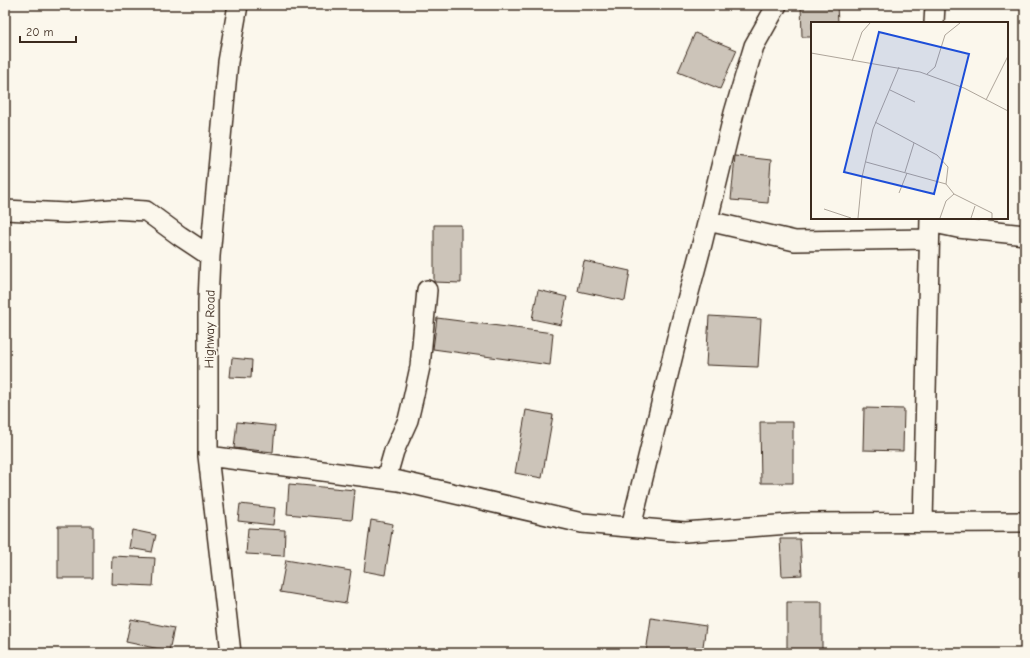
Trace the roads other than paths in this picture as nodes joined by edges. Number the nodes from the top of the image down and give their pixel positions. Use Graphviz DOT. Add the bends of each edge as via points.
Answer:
graph roads {
  1 [pos="238,5"];
  2 [pos="777,5"];
  3 [pos="934,5"];
  4 [pos="934,22"];
  5 [pos="5,210"];
  6 [pos="708,221"];
  7 [pos="930,226"];
  8 [pos="1025,235"];
  9 [pos="210,256"];
  10 [pos="427,290"];
  11 [pos="208,456"];
  12 [pos="386,479"];
  13 [pos="923,522"];
  14 [pos="1025,522"];
  15 [pos="631,527"];
  16 [pos="231,653"];
  1 -- 9 [label="street, Highway Road" via="228,62"];
  2 -- 6 [label="street" via="754,46 734,113"];
  3 -- 4 [label="street"];
  5 -- 9 [label="street" via="66,213 111,209 146,211"];
  6 -- 7 [label="street" via="795,241"];
  6 -- 15 [label="street"];
  7 -- 8 [label="street"];
  7 -- 13 [label="street"];
  9 -- 11 [label="street, Highway Road"];
  10 -- 12 [label="street" via="420,367 408,420 394,451"];
  11 -- 12 [label="street"];
  11 -- 16 [label="street, Highway Road"];
  12 -- 15 [label="street" via="582,523"];
  13 -- 14 [label="street"];
  13 -- 15 [label="street" via="802,523 685,532"];
}
